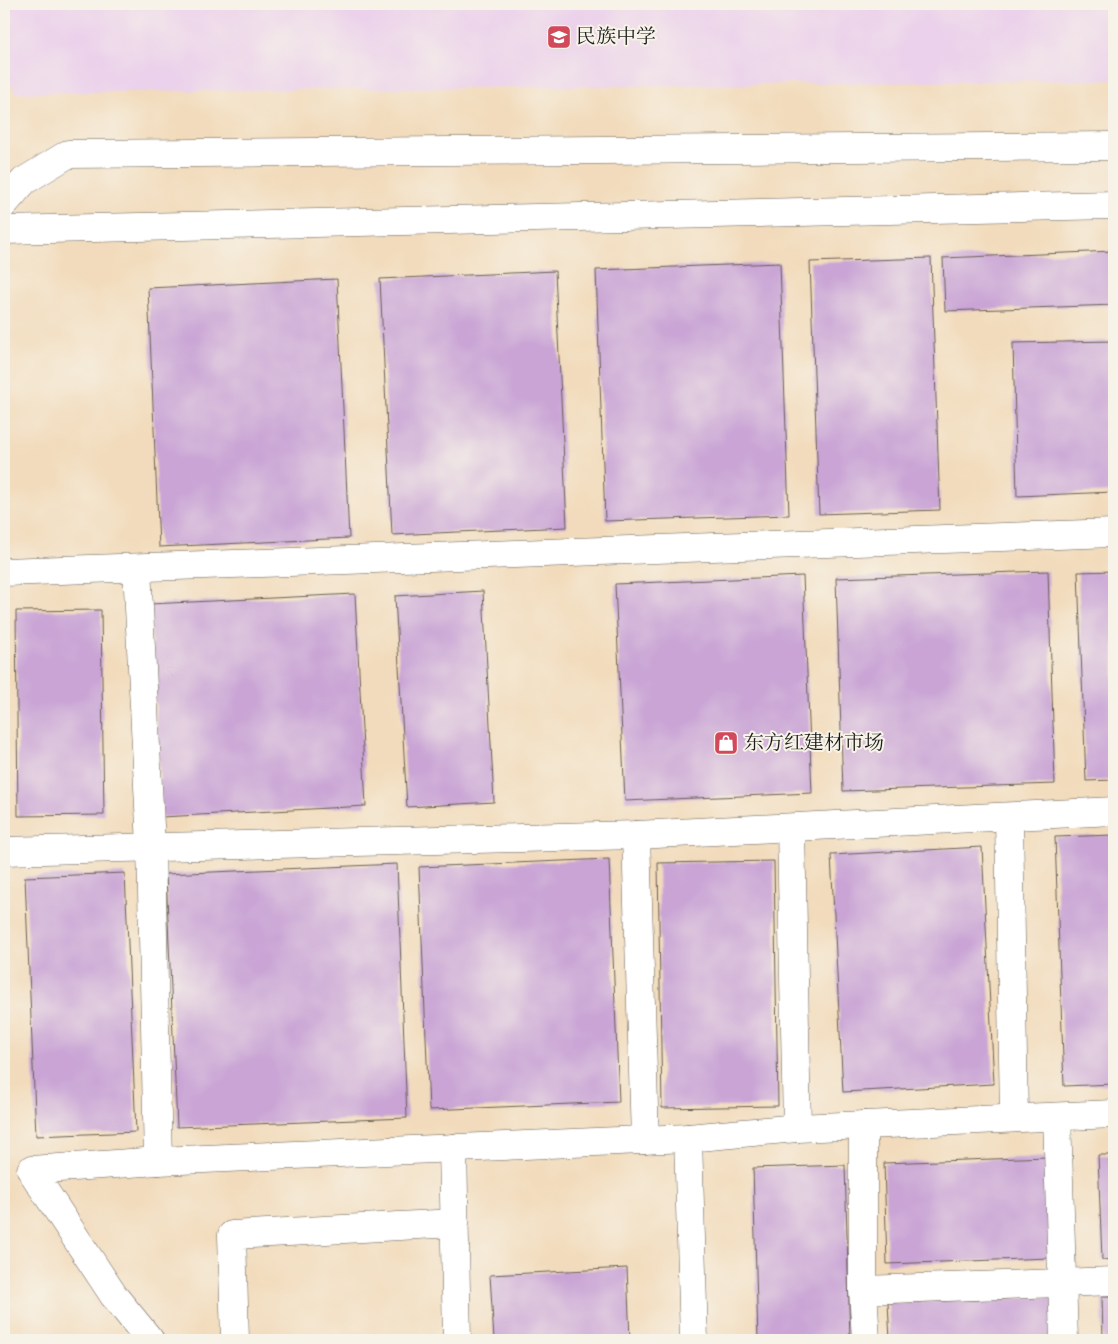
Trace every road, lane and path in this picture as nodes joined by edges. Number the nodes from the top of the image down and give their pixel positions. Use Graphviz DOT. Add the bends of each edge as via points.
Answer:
graph roads {
  1 [pos="1114,146"];
  2 [pos="4,204"];
  3 [pos="1114,205"];
  4 [pos="4,230"];
  5 [pos="1114,533"];
  6 [pos="137,568"];
  7 [pos="4,572"];
  8 [pos="1114,811"];
  9 [pos="1009,817"];
  10 [pos="791,828"];
  11 [pos="636,835"];
  12 [pos="151,846"];
  13 [pos="4,851"];
  14 [pos="1114,1114"];
  15 [pos="1057,1117"];
  16 [pos="1014,1118"];
  17 [pos="863,1125"];
  18 [pos="798,1128"];
  19 [pos="688,1138"];
  20 [pos="645,1140"];
  21 [pos="453,1148"];
  22 [pos="158,1161"];
  23 [pos="455,1224"];
  24 [pos="1114,1281"];
  25 [pos="1062,1283"];
  26 [pos="863,1290"];
  27 [pos="150,1340"];
  28 [pos="235,1340"];
  29 [pos="457,1340"];
  30 [pos="694,1340"];
  31 [pos="866,1340"];
  32 [pos="1064,1340"];
  1 -- 2 [label="street" via="68,154 24,181"];
  3 -- 4 [label="street"];
  5 -- 6 [label="street"];
  6 -- 7 [label="street"];
  6 -- 12 [label="street"];
  8 -- 9 [label="street"];
  9 -- 10 [label="street"];
  9 -- 16 [label="street"];
  10 -- 11 [label="street"];
  10 -- 18 [label="street"];
  11 -- 12 [label="street"];
  11 -- 20 [label="street"];
  12 -- 13 [label="street"];
  12 -- 22 [label="street"];
  14 -- 15 [label="street"];
  15 -- 16 [label="street"];
  15 -- 25 [label="street"];
  16 -- 17 [label="street"];
  17 -- 18 [label="street"];
  17 -- 26 [label="street"];
  18 -- 19 [label="street"];
  19 -- 20 [label="street"];
  19 -- 30 [label="street"];
  20 -- 21 [label="street"];
  21 -- 22 [label="street"];
  21 -- 23 [label="street"];
  22 -- 27 [label="street" via="31,1170 114,1296"];
  23 -- 28 [label="street" via="232,1235"];
  23 -- 29 [label="street"];
  24 -- 25 [label="street"];
  25 -- 26 [label="street"];
  25 -- 32 [label="street"];
  26 -- 31 [label="street"];
}
